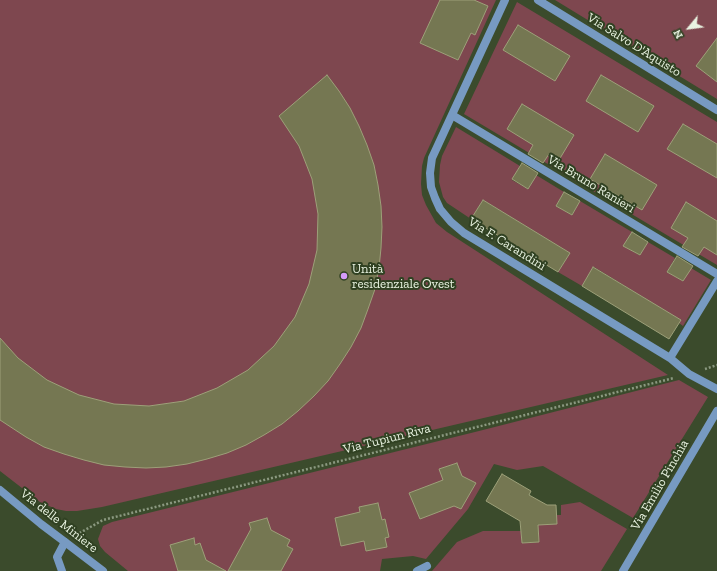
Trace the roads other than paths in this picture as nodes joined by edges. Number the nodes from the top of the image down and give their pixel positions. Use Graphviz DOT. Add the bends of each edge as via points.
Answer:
graph roads {
  1 [pos="505,0"];
  2 [pos="538,0"];
  3 [pos="717,110"];
  4 [pos="452,115"];
  5 [pos="717,274"];
  6 [pos="717,281"];
  7 [pos="670,358"];
  8 [pos="717,389"];
  9 [pos="717,411"];
  10 [pos="0,490"];
  11 [pos="65,542"];
  12 [pos="427,566"];
  13 [pos="62,571"];
  14 [pos="103,571"];
  15 [pos="416,571"];
  16 [pos="623,571"];
  1 -- 4 [label="street, Via F. Carandini"];
  2 -- 3 [label="street, Via Salvo D'Aquisto"];
  4 -- 5 [label="street, Via Bruno Ranieri"];
  4 -- 7 [label="street, Via F. Carandini" via="432,158 430,173 435,198 451,222 464,233"];
  6 -- 7 [label="street"];
  7 -- 8 [label="street, Via F. Carandini" via="689,374"];
  9 -- 16 [label="street, Via Emilio Pinchia"];
  10 -- 11 [label="street, Via delle Miniere"];
  11 -- 13 [label="street" via="57,557"];
  11 -- 14 [label="street, Via delle Miniere"];
  12 -- 15 [label="street"];
}
